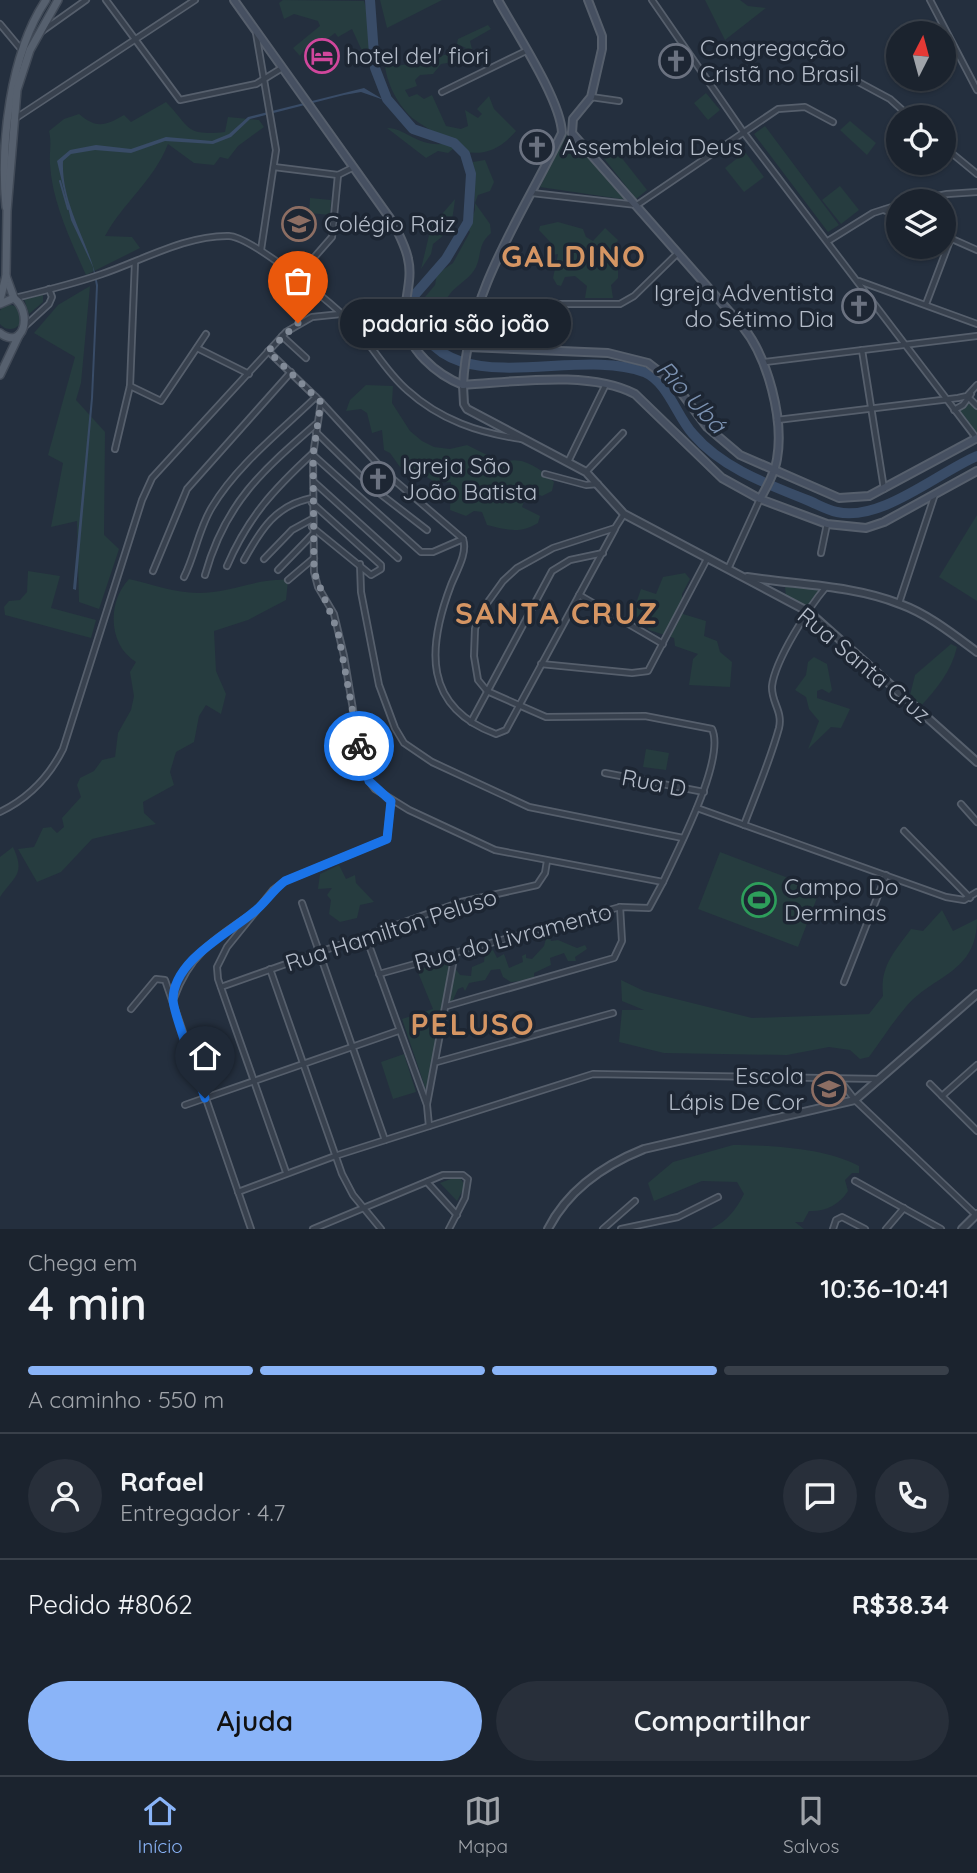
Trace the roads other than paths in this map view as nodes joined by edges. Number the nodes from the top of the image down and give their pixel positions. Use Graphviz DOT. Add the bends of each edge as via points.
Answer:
graph roads {
  1 [pos="46,0"];
  2 [pos="58,0"];
  3 [pos="86,0"];
  4 [pos="106,0"];
  5 [pos="195,0"];
  6 [pos="234,0"];
  7 [pos="498,0"];
  8 [pos="588,0"];
  9 [pos="652,0"];
  10 [pos="930,0"];
  11 [pos="0,24"];
  12 [pos="255,29"];
  13 [pos="39,33"];
  14 [pos="135,41"];
  15 [pos="20,48"];
  16 [pos="526,51"];
  17 [pos="282,68"];
  18 [pos="851,78"];
  19 [pos="264,80"];
  20 [pos="977,90"];
  21 [pos="442,92"];
  22 [pos="591,97"];
  23 [pos="619,101"];
  24 [pos="897,105"];
  25 [pos="561,119"];
  26 [pos="573,119"];
  27 [pos="13,121"];
  28 [pos="833,122"];
  29 [pos="562,133"];
  30 [pos="572,133"];
  31 [pos="744,133"];
  32 [pos="956,157"];
  33 [pos="1,160"];
  34 [pos="274,167"];
  35 [pos="352,168"];
  36 [pos="977,174"];
  37 [pos="338,175"];
  38 [pos="977,192"];
  39 [pos="531,193"];
  40 [pos="956,193"];
  41 [pos="637,205"];
  42 [pos="884,210"];
  43 [pos="7,211"];
  44 [pos="828,241"];
  45 [pos="956,241"];
  46 [pos="261,250"];
  47 [pos="977,250"];
  48 [pos="678,253"];
  49 [pos="942,259"];
  50 [pos="135,262"];
  51 [pos="297,277"];
  52 [pos="859,281"];
  53 [pos="3,282"];
  54 [pos="50,289"];
  55 [pos="14,298"];
  56 [pos="0,302"];
  57 [pos="477,304"];
  58 [pos="926,304"];
  59 [pos="341,314"];
  60 [pos="977,324"];
  61 [pos="21,332"];
  62 [pos="0,333"];
  63 [pos="205,334"];
  64 [pos="282,336"];
  65 [pos="977,336"];
  66 [pos="904,345"];
  67 [pos="197,348"];
  68 [pos="468,350"];
  69 [pos="862,350"];
  70 [pos="268,351"];
  71 [pos="306,358"];
  72 [pos="765,362"];
  73 [pos="291,372"];
  74 [pos="249,374"];
  75 [pos="0,375"];
  76 [pos="463,382"];
  77 [pos="606,383"];
  78 [pos="977,385"];
  79 [pos="130,386"];
  80 [pos="969,395"];
  81 [pos="316,397"];
  82 [pos="944,399"];
  83 [pos="321,402"];
  84 [pos="977,406"];
  85 [pos="872,408"];
  86 [pos="954,410"];
  87 [pos="776,421"];
  88 [pos="317,424"];
  89 [pos="316,431"];
  90 [pos="623,433"];
  91 [pos="977,439"];
  92 [pos="525,440"];
  93 [pos="115,449"];
  94 [pos="313,454"];
  95 [pos="568,462"];
  96 [pos="977,471"];
  97 [pos="586,472"];
  98 [pos="545,474"];
  99 [pos="772,474"];
  100 [pos="313,482"];
  101 [pos="599,483"];
  102 [pos="884,489"];
  103 [pos="936,492"];
  104 [pos="761,496"];
  105 [pos="312,500"];
  106 [pos="624,514"];
  107 [pos="312,519"];
  108 [pos="827,524"];
  109 [pos="312,527"];
  110 [pos="615,528"];
  111 [pos="426,530"];
  112 [pos="312,534"];
  113 [pos="464,539"];
  114 [pos="603,553"];
  115 [pos="821,553"];
  116 [pos="314,558"];
  117 [pos="398,558"];
  118 [pos="264,559"];
  119 [pos="708,559"];
  120 [pos="244,561"];
  121 [pos="360,564"];
  122 [pos="226,566"];
  123 [pos="727,569"];
  124 [pos="278,570"];
  125 [pos="153,571"];
  126 [pos="205,575"];
  127 [pos="184,577"];
  128 [pos="745,577"];
  129 [pos="288,580"];
  130 [pos="784,583"];
  131 [pos="826,587"];
  132 [pos="579,595"];
  133 [pos="780,599"];
  134 [pos="899,603"];
  135 [pos="808,612"];
  136 [pos="663,644"];
  137 [pos="977,652"];
  138 [pos="541,664"];
  139 [pos="486,691"];
  140 [pos="520,705"];
  141 [pos="471,722"];
  142 [pos="977,762"];
  143 [pos="605,773"];
  144 [pos="704,792"];
  145 [pos="391,801"];
  146 [pos="961,804"];
  147 [pos="697,808"];
  148 [pos="0,812"];
  149 [pos="977,822"];
  150 [pos="744,825"];
  151 [pos="904,831"];
  152 [pos="683,838"];
  153 [pos="547,861"];
  154 [pos="886,875"];
  155 [pos="663,882"];
  156 [pos="977,892"];
  157 [pos="970,898"];
  158 [pos="302,903"];
  159 [pos="620,907"];
  160 [pos="257,910"];
  161 [pos="366,936"];
  162 [pos="318,953"];
  163 [pos="455,953"];
  164 [pos="270,969"];
  165 [pos="379,974"];
  166 [pos="844,982"];
  167 [pos="221,987"];
  168 [pos="977,994"];
  169 [pos="173,1000"];
  170 [pos="447,1006"];
  171 [pos="131,1009"];
  172 [pos="613,1013"];
  173 [pos="398,1031"];
  174 [pos="351,1048"];
  175 [pos="437,1062"];
  176 [pos="303,1065"];
  177 [pos="977,1065"];
  178 [pos="838,1078"];
  179 [pos="881,1079"];
  180 [pos="255,1081"];
  181 [pos="930,1084"];
  182 [pos="942,1096"];
  183 [pos="205,1098"];
  184 [pos="855,1100"];
  185 [pos="185,1105"];
  186 [pos="427,1105"];
  187 [pos="429,1126"];
  188 [pos="977,1131"];
  189 [pos="386,1140"];
  190 [pos="335,1156"];
  191 [pos="286,1172"];
  192 [pos="855,1181"];
  193 [pos="427,1182"];
  194 [pos="238,1192"];
  195 [pos="718,1197"];
  196 [pos="635,1200"];
  197 [pos="363,1207"];
  198 [pos="904,1208"];
  199 [pos="457,1215"];
  200 [pos="977,1215"];
  201 [pos="652,1227"];
  202 [pos="321,1228"];
  203 [pos="251,1229"];
  204 [pos="313,1229"];
  205 [pos="381,1229"];
  206 [pos="449,1229"];
  207 [pos="548,1229"];
  208 [pos="603,1229"];
  209 [pos="621,1229"];
  210 [pos="833,1229"];
  211 [pos="865,1229"];
  212 [pos="887,1229"];
  213 [pos="941,1229"];
  214 [pos="962,1229"];
  1 -- 15 [label="main road"];
  2 -- 13 [label="main road"];
  3 -- 13 [label="street"];
  4 -- 14 [label="street"];
  5 -- 14 [label="street"];
  6 -- 12 [label="main road"];
  7 -- 16 [label="main road"];
  8 -- 22 [label="main road" via="602,36"];
  9 -- 31 [label="street"];
  10 -- 20 [label="street"];
  11 -- 15 [label="street"];
  12 -- 17 [label="main road"];
  12 -- 19 [label="street"];
  13 -- 27 [label="main road" via="17,90"];
  14 -- 19 [label="street" via="180,100"];
  14 -- 27 [label="street"];
  15 -- 33 [label="main road" via="7,93"];
  16 -- 21 [label="street"];
  16 -- 25 [label="main road"];
  17 -- 19 [label="street"];
  17 -- 35 [label="main road"];
  18 -- 24 [label="street"];
  19 -- 34 [label="street" via="276,150"];
  22 -- 23 [label="street"];
  22 -- 26 [label="main road"];
  25 -- 26 [label="main road"];
  25 -- 29 [label="main road"];
  26 -- 30 [label="main road"];
  27 -- 43 [label="main road"];
  28 -- 31 [label="street" via="801,107 774,112"];
  29 -- 30 [label="main road"];
  29 -- 39 [label="main road"];
  30 -- 41 [label="main road"];
  31 -- 41 [label="street"];
  31 -- 44 [label="street"];
  32 -- 36 [label="street"];
  33 -- 43 [label="main road"];
  34 -- 37 [label="street"];
  34 -- 46 [label="street"];
  35 -- 37 [label="street"];
  35 -- 76 [label="main road" via="394,224 409,260 405,318 415,347 442,373"];
  37 -- 51 [label="street" via="332,237"];
  38 -- 40 [label="street"];
  39 -- 41 [label="street"];
  39 -- 57 [label="main road"];
  41 -- 48 [label="main road"];
  42 -- 44 [label="street"];
  43 -- 53 [label="main road"];
  44 -- 52 [label="street"];
  45 -- 47 [label="street"];
  46 -- 50 [label="street" via="234,236 191,243"];
  46 -- 51 [label="street"];
  48 -- 57 [label="street" via="625,303"];
  48 -- 72 [label="main road" via="752,339"];
  49 -- 58 [label="street"];
  50 -- 54 [label="street"];
  50 -- 79 [label="street"];
  51 -- 59 [label="street"];
  52 -- 58 [label="street"];
  52 -- 66 [label="street"];
  53 -- 55 [label="main road"];
  53 -- 56 [label="main road"];
  54 -- 55 [label="street"];
  54 -- 61 [label="street" via="52,300"];
  55 -- 56 [label="main road"];
  55 -- 61 [label="main road" via="24,308"];
  57 -- 68 [label="main road"];
  58 -- 60 [label="street"];
  59 -- 64 [label="street" via="312,317"];
  59 -- 92 [label="street" via="390,373 422,402 463,426"];
  61 -- 62 [label="main road" via="8,338"];
  61 -- 75 [label="main road"];
  63 -- 67 [label="street"];
  64 -- 70 [label="street"];
  64 -- 71 [label="street"];
  65 -- 66 [label="street"];
  66 -- 69 [label="street"];
  66 -- 82 [label="street"];
  67 -- 74 [label="street"];
  67 -- 79 [label="street" via="161,401"];
  68 -- 76 [label="main road"];
  68 -- 99 [label="main road" via="608,353 648,363 674,383 723,442"];
  69 -- 72 [label="street"];
  69 -- 85 [label="street"];
  70 -- 73 [label="street"];
  70 -- 74 [label="street"];
  72 -- 87 [label="main road"];
  73 -- 81 [label="street"];
  73 -- 125 [label="street" via="187,489"];
  74 -- 148 [label="street" via="152,478 63,749 41,784"];
  76 -- 77 [label="main road"];
  76 -- 92 [label="street" via="467,409"];
  77 -- 95 [label="street"];
  77 -- 104 [label="main road" via="635,394 707,466"];
  78 -- 80 [label="street"];
  79 -- 93 [label="street"];
  80 -- 82 [label="street"];
  80 -- 84 [label="street"];
  80 -- 86 [label="street"];
  81 -- 83 [label="street"];
  81 -- 127 [label="street" via="219,496"];
  82 -- 85 [label="street"];
  82 -- 86 [label="street"];
  83 -- 88 [label="street"];
  83 -- 113 [label="street" via="387,474"];
  85 -- 87 [label="street"];
  85 -- 102 [label="street"];
  86 -- 91 [label="street"];
  87 -- 99 [label="main road" via="778,456"];
  88 -- 89 [label="street"];
  88 -- 126 [label="street" via="238,499"];
  89 -- 94 [label="street"];
  89 -- 111 [label="street" via="374,489"];
  90 -- 97 [label="street"];
  91 -- 102 [label="main road"];
  92 -- 95 [label="street"];
  94 -- 100 [label="street"];
  94 -- 113 [label="street" via="421,552"];
  94 -- 122 [label="street" via="265,499"];
  95 -- 97 [label="street"];
  96 -- 103 [label="main road"];
  97 -- 101 [label="street"];
  98 -- 101 [label="street" via="586,485"];
  99 -- 102 [label="main road" via="839,498 862,497"];
  99 -- 104 [label="main road"];
  100 -- 105 [label="street"];
  100 -- 117 [label="street"];
  101 -- 106 [label="street"];
  103 -- 108 [label="main road" via="866,528"];
  103 -- 134 [label="street"];
  104 -- 108 [label="main road"];
  104 -- 123 [label="street"];
  105 -- 107 [label="street"];
  105 -- 120 [label="street" via="281,508"];
  105 -- 121 [label="street" via="381,569 373,575"];
  106 -- 110 [label="street"];
  106 -- 119 [label="street"];
  107 -- 109 [label="street"];
  107 -- 118 [label="street" via="282,539"];
  108 -- 115 [label="street"];
  109 -- 112 [label="street"];
  109 -- 121 [label="street"];
  110 -- 114 [label="street"];
  110 -- 139 [label="street" via="533,559 503,580 490,596 480,613 474,642 475,667"];
  112 -- 116 [label="street"];
  112 -- 124 [label="street"];
  113 -- 141 [label="street" via="465,552 440,620 436,666 440,690"];
  114 -- 132 [label="street"];
  114 -- 139 [label="street" via="552,571"];
  116 -- 129 [label="street"];
  116 -- 145 [label="street" via="316,580 330,606 341,644 366,771 375,789"];
  119 -- 123 [label="street"];
  119 -- 136 [label="street"];
  121 -- 152 [label="street" via="379,685 404,743 432,762 529,807"];
  123 -- 128 [label="street"];
  128 -- 130 [label="street"];
  128 -- 133 [label="street, Rua Santa Cruz"];
  130 -- 131 [label="street"];
  130 -- 133 [label="street"];
  131 -- 134 [label="street"];
  131 -- 135 [label="street"];
  132 -- 136 [label="street"];
  132 -- 138 [label="street"];
  133 -- 135 [label="street, Rua Santa Cruz"];
  134 -- 137 [label="street"];
  135 -- 142 [label="street, Rua Santa Cruz"];
  135 -- 150 [label="street" via="772,686 780,709 779,728"];
  136 -- 138 [label="street" via="652,667 642,673"];
  138 -- 140 [label="street"];
  139 -- 140 [label="street"];
  139 -- 141 [label="street"];
  140 -- 141 [label="street" via="503,733"];
  140 -- 144 [label="street" via="546,717 645,716 712,729"];
  143 -- 144 [label="street, Rua D"];
  144 -- 147 [label="street"];
  145 -- 153 [label="street" via="495,850"];
  145 -- 160 [label="street" via="387,839 285,881"];
  146 -- 149 [label="street"];
  147 -- 150 [label="street"];
  147 -- 152 [label="street"];
  150 -- 154 [label="street"];
  151 -- 157 [label="street"];
  152 -- 155 [label="street"];
  153 -- 155 [label="street"];
  153 -- 161 [label="street, Rua Hamilton Peluso" via="537,885 461,902"];
  154 -- 157 [label="street" via="953,899"];
  154 -- 166 [label="street"];
  155 -- 159 [label="street, Rua do Livramento" via="649,908"];
  156 -- 157 [label="street"];
  158 -- 162 [label="street"];
  159 -- 163 [label="street, Rua do Livramento"];
  159 -- 170 [label="street" via="622,941 614,958"];
  160 -- 167 [label="street" via="220,957"];
  160 -- 169 [label="street" via="197,954"];
  161 -- 162 [label="street, Rua Hamilton Peluso"];
  161 -- 165 [label="street"];
  162 -- 164 [label="street, Rua Hamilton Peluso"];
  162 -- 174 [label="street"];
  163 -- 165 [label="street, Rua do Livramento"];
  163 -- 170 [label="street"];
  164 -- 167 [label="street, Rua Hamilton Peluso"];
  164 -- 176 [label="street"];
  165 -- 173 [label="street"];
  167 -- 180 [label="street"];
  168 -- 179 [label="street"];
  169 -- 171 [label="street" via="167,983 159,978"];
  169 -- 183 [label="street"];
  170 -- 175 [label="street"];
  172 -- 175 [label="street"];
  173 -- 174 [label="street"];
  173 -- 186 [label="street"];
  174 -- 176 [label="street"];
  174 -- 189 [label="street"];
  175 -- 186 [label="street"];
  176 -- 180 [label="street"];
  176 -- 190 [label="street"];
  177 -- 182 [label="street"];
  178 -- 179 [label="street"];
  178 -- 184 [label="street"];
  178 -- 187 [label="street" via="593,1074"];
  179 -- 184 [label="street"];
  180 -- 183 [label="street"];
  180 -- 191 [label="street"];
  181 -- 182 [label="street"];
  182 -- 188 [label="street"];
  183 -- 185 [label="street"];
  183 -- 194 [label="street"];
  184 -- 200 [label="street"];
  184 -- 207 [label="street" via="625,1156 583,1185 556,1212"];
  186 -- 187 [label="street"];
  187 -- 189 [label="street"];
  189 -- 190 [label="street"];
  190 -- 191 [label="street"];
  190 -- 197 [label="street" via="347,1186"];
  191 -- 194 [label="street"];
  192 -- 198 [label="street"];
  193 -- 197 [label="street"];
  193 -- 199 [label="street"];
  193 -- 199 [label="street" via="453,1174 466,1177 468,1191"];
  194 -- 203 [label="street"];
  195 -- 201 [label="street"];
  196 -- 208 [label="street"];
  197 -- 202 [label="street"];
  197 -- 205 [label="street"];
  198 -- 212 [label="street"];
  198 -- 213 [label="street"];
  199 -- 206 [label="street"];
  200 -- 214 [label="street"];
  201 -- 209 [label="street"];
  202 -- 204 [label="street"];
  210 -- 211 [label="street" via="842,1217"];
}
